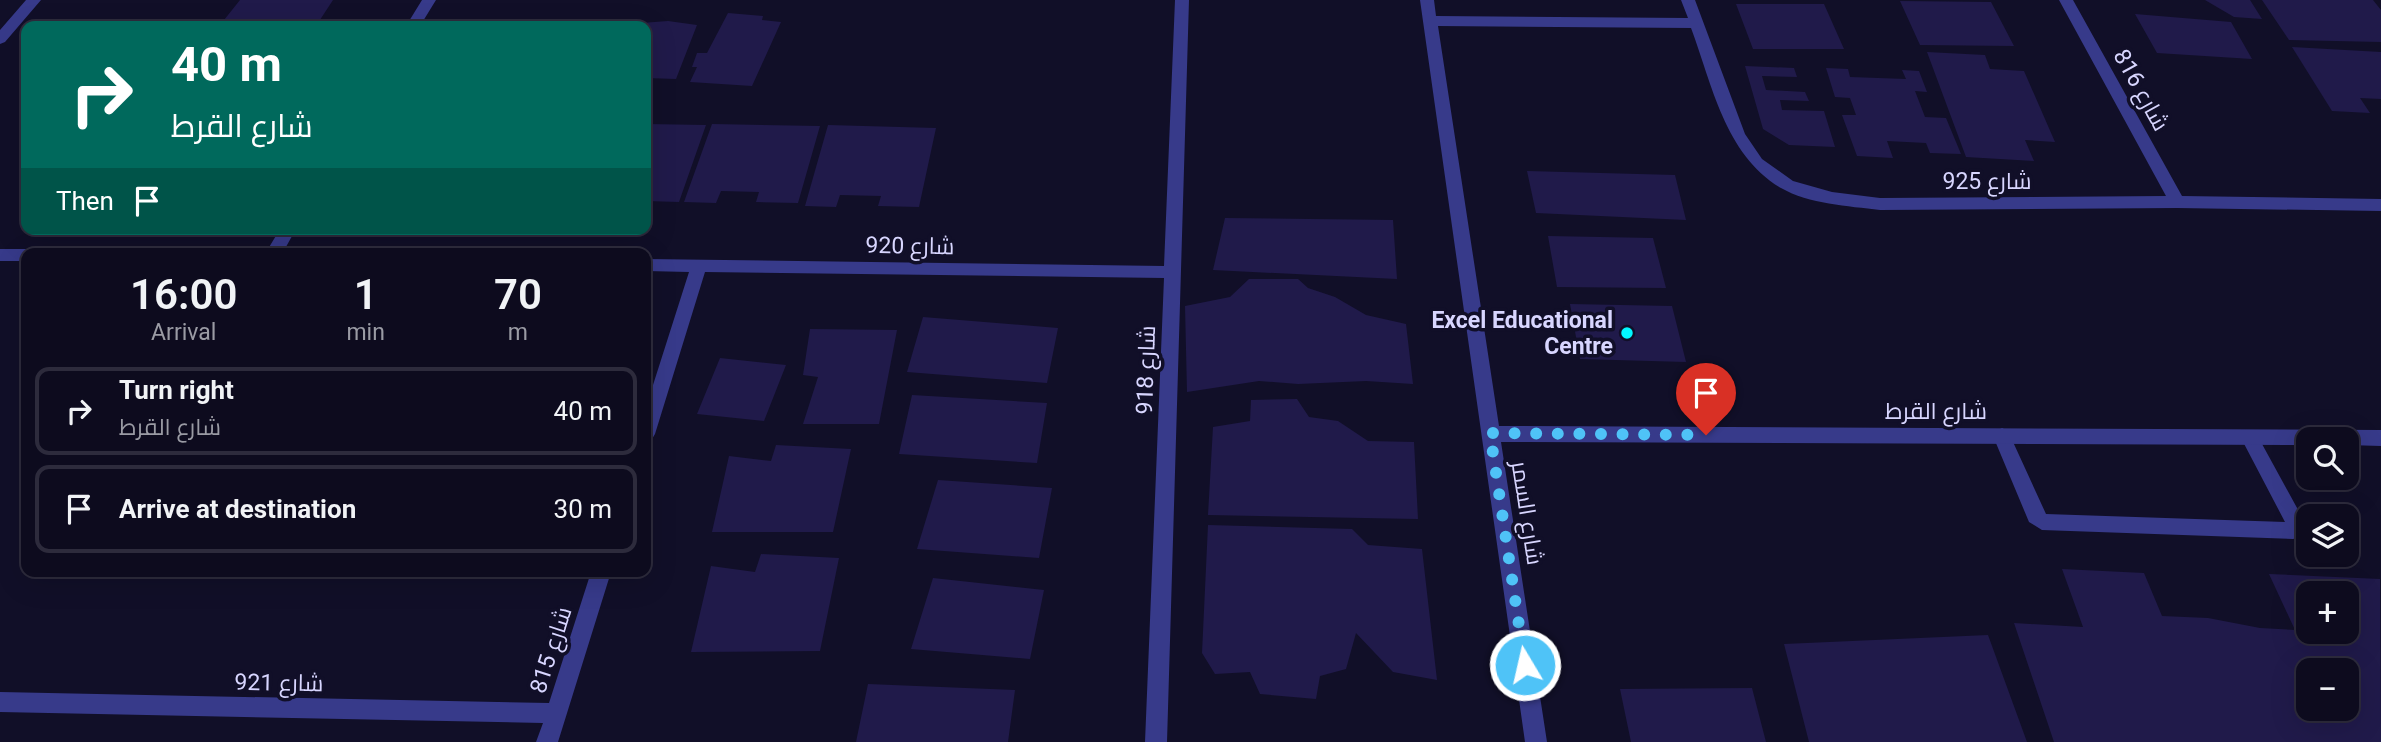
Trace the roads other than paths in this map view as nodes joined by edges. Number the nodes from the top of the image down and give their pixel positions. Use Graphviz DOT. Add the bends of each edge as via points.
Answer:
graph roads {
  1 [pos="34,0"];
  2 [pos="429,0"];
  3 [pos="1182,0"];
  4 [pos="1427,0"];
  5 [pos="1688,0"];
  6 [pos="2066,0"];
  7 [pos="416,21"];
  8 [pos="1431,21"];
  9 [pos="1694,23"];
  10 [pos="0,39"];
  11 [pos="2177,202"];
  12 [pos="2381,205"];
  13 [pos="0,255"];
  14 [pos="21,255"];
  15 [pos="651,265"];
  16 [pos="699,266"];
  17 [pos="1174,272"];
  18 [pos="651,418"];
  19 [pos="1490,433"];
  20 [pos="2002,436"];
  21 [pos="2250,438"];
  22 [pos="2381,438"];
  23 [pos="599,577"];
  24 [pos="0,702"];
  25 [pos="556,713"];
  26 [pos="547,742"];
  27 [pos="1156,742"];
  28 [pos="1536,742"];
  1 -- 10 [label="street"];
  2 -- 7 [label="street"];
  3 -- 17 [label="street, شارع 918"];
  4 -- 8 [label="street, شارع السمر"];
  5 -- 9 [label="street, شارع 925"];
  6 -- 11 [label="street, شارع 816"];
  8 -- 9 [label="street"];
  8 -- 19 [label="street, شارع السمر"];
  9 -- 11 [label="street, شارع 925" via="1738,135 1757,163 1788,185 1832,198 1880,204"];
  11 -- 12 [label="street, شارع 925"];
  13 -- 14 [label="street"];
  15 -- 16 [label="street, شارع 920"];
  16 -- 17 [label="street, شارع 920"];
  16 -- 18 [label="street"];
  17 -- 27 [label="street, شارع 918"];
  19 -- 20 [label="street, شارع القرط"];
  19 -- 28 [label="street, شارع السمر"];
  20 -- 21 [label="street, شارع القرط"];
  20 -- 21 [label="street" via="2042,522 2293,531 2295,523"];
  21 -- 22 [label="street, شارع القرط"];
  23 -- 25 [label="street, شارع 815"];
  24 -- 25 [label="street, شارع 921"];
  25 -- 26 [label="street, شارع 815"];
}
